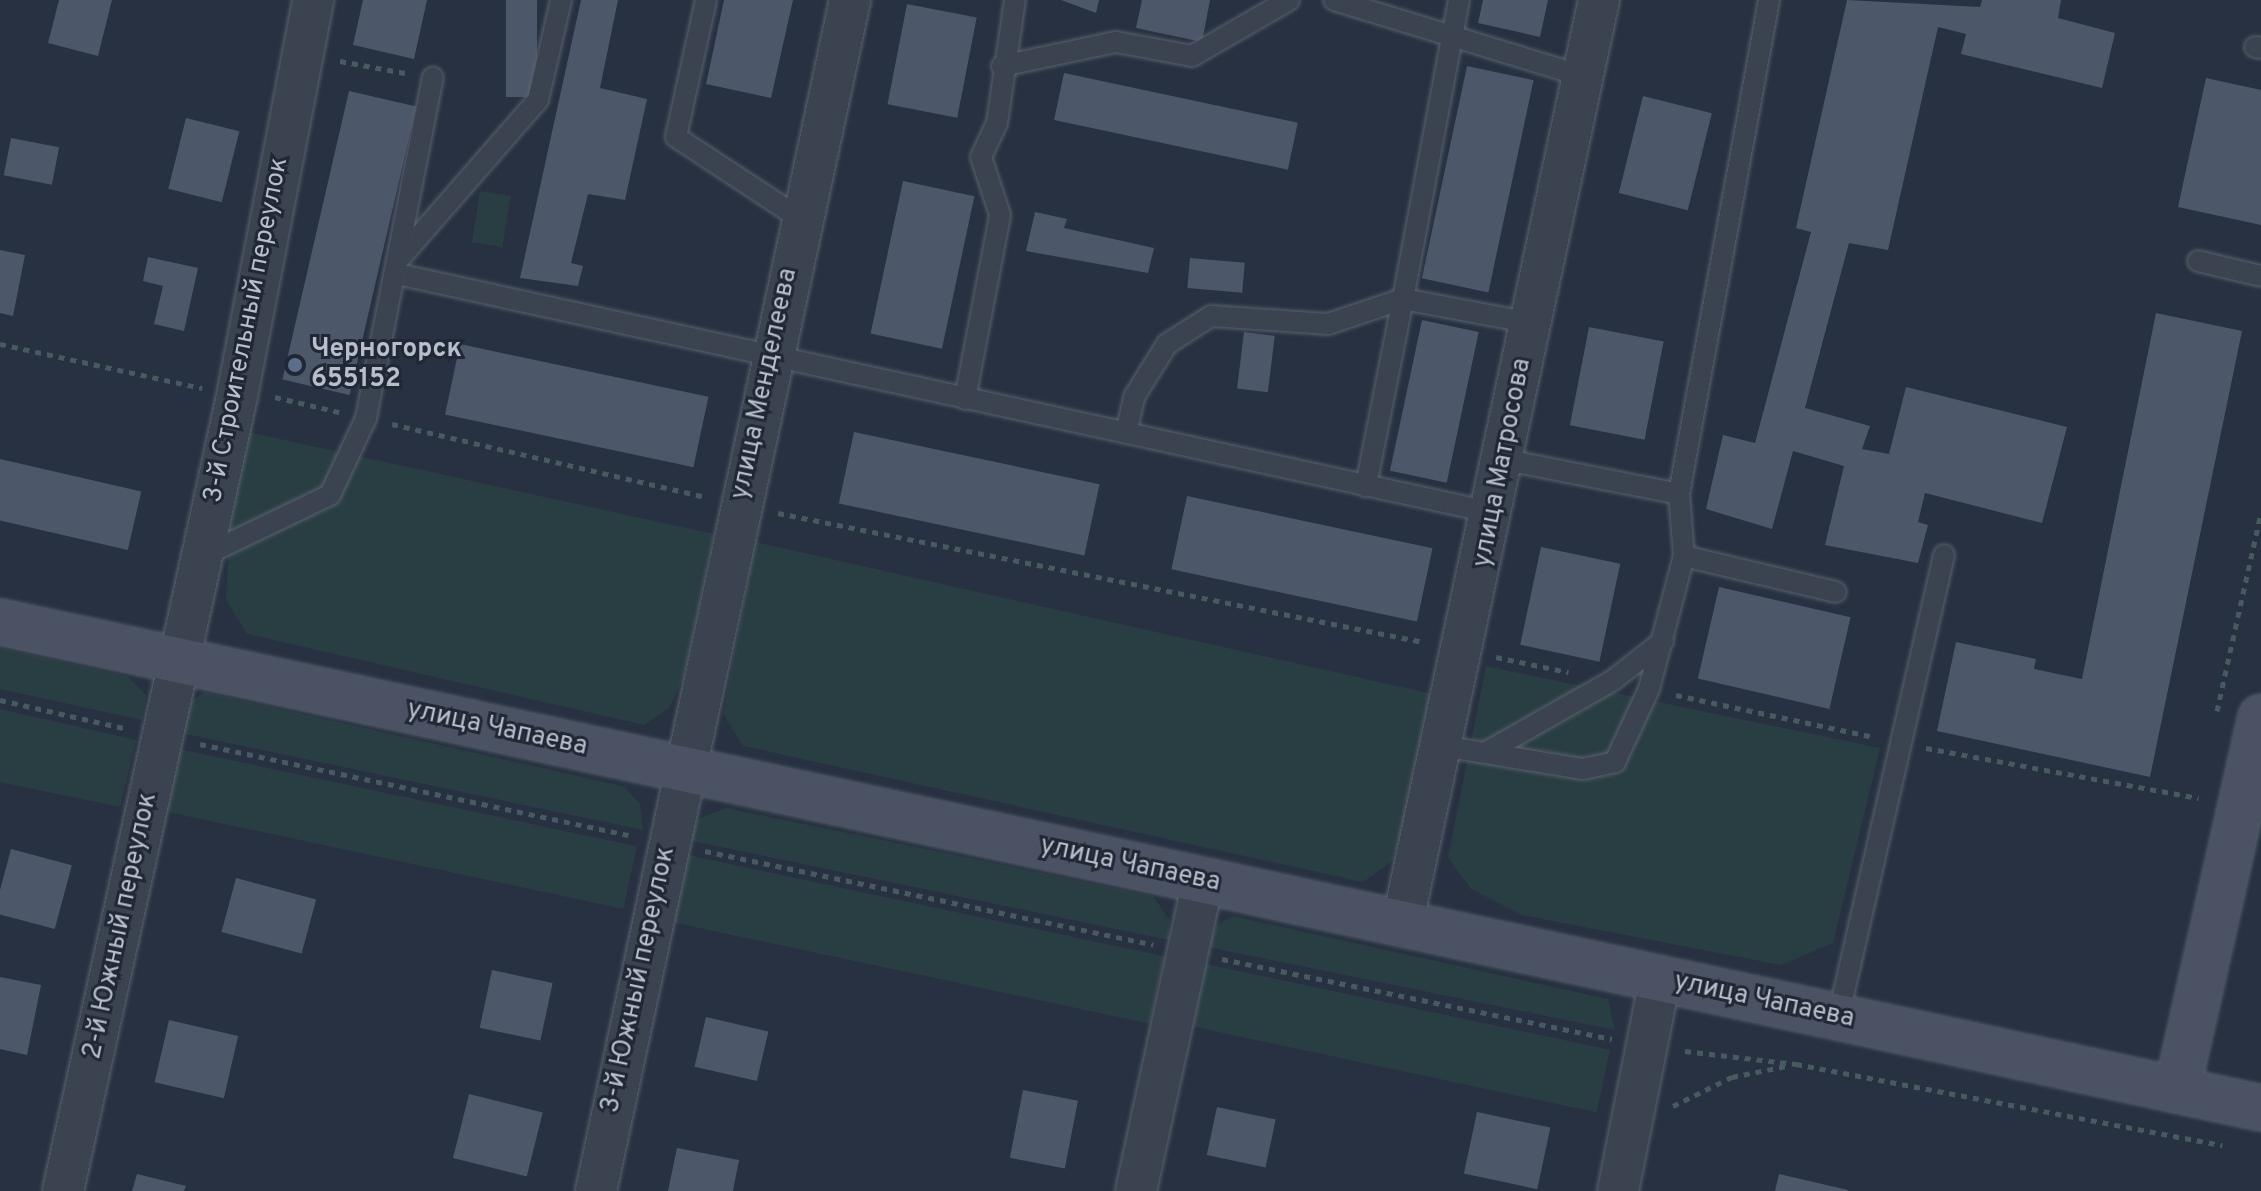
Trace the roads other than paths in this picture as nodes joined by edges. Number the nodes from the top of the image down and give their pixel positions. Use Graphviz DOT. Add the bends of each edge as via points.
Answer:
graph roads {
  1 [pos="313,0"];
  2 [pos="561,0"];
  3 [pos="706,0"];
  4 [pos="850,0"];
  5 [pos="1015,0"];
  6 [pos="1289,0"];
  7 [pos="1335,0"];
  8 [pos="1459,0"];
  9 [pos="1599,0"];
  10 [pos="1769,0"];
  11 [pos="1452,37"];
  12 [pos="1002,66"];
  13 [pos="1583,76"];
  14 [pos="433,78"];
  15 [pos="801,219"];
  16 [pos="2198,261"];
  17 [pos="398,266"];
  18 [pos="2261,276"];
  19 [pos="1403,299"];
  20 [pos="1531,323"];
  21 [pos="772,353"];
  22 [pos="965,399"];
  23 [pos="1126,433"];
  24 [pos="1506,460"];
  25 [pos="1366,486"];
  26 [pos="1679,494"];
  27 [pos="1494,513"];
  28 [pos="1944,555"];
  29 [pos="203,556"];
  30 [pos="1684,556"];
  31 [pos="1836,592"];
  32 [pos="0,622"];
  33 [pos="1663,641"];
  34 [pos="181,661"];
  35 [pos="2261,717"];
  36 [pos="1442,746"];
  37 [pos="1485,753"];
  38 [pos="681,768"];
  39 [pos="1203,881"];
  40 [pos="1402,925"];
  41 [pos="1660,979"];
  42 [pos="1838,1018"];
  43 [pos="2177,1090"];
  44 [pos="2261,1108"];
  45 [pos="63,1191"];
  46 [pos="596,1191"];
  47 [pos="1136,1191"];
  48 [pos="1618,1191"];
  1 -- 29 [label="street, 3-й Строительный переулок"];
  2 -- 17 [label="lane" via="538,100"];
  3 -- 15 [label="lane" via="676,137"];
  4 -- 15 [label="street, улица Менделеева"];
  5 -- 12 [label="lane"];
  6 -- 12 [label="lane" via="1192,56 1116,42"];
  7 -- 11 [label="lane"];
  8 -- 11 [label="lane"];
  9 -- 13 [label="street, улица Матросова"];
  10 -- 26 [label="lane"];
  11 -- 13 [label="lane"];
  11 -- 19 [label="lane"];
  12 -- 22 [label="lane" via="997,123 981,157 1000,215"];
  13 -- 20 [label="street, улица Матросова"];
  14 -- 17 [label="lane"];
  15 -- 21 [label="street, улица Менделеева"];
  16 -- 18 [label="lane"];
  17 -- 21 [label="lane"];
  17 -- 29 [label="lane" via="366,418 330,495"];
  19 -- 20 [label="lane"];
  19 -- 23 [label="lane" via="1328,324 1211,316 1167,344 1134,397"];
  19 -- 25 [label="lane"];
  20 -- 24 [label="street, улица Матросова"];
  21 -- 22 [label="lane"];
  21 -- 38 [label="street, улица Менделеева"];
  22 -- 23 [label="lane"];
  23 -- 25 [label="lane"];
  24 -- 26 [label="lane"];
  24 -- 27 [label="street, улица Матросова"];
  25 -- 27 [label="lane"];
  26 -- 30 [label="lane"];
  27 -- 36 [label="street, улица Матросова"];
  28 -- 42 [label="lane"];
  29 -- 34 [label="street, 3-й Строительный переулок"];
  30 -- 31 [label="lane"];
  30 -- 33 [label="lane"];
  32 -- 34 [label="main road, улица Чапаева"];
  33 -- 37 [label="lane" via="1612,681"];
  33 -- 37 [label="lane" via="1649,689 1615,762 1583,769"];
  34 -- 38 [label="main road, улица Чапаева"];
  34 -- 45 [label="street, 2-й Южный переулок"];
  35 -- 43 [label="main road"];
  36 -- 37 [label="lane"];
  36 -- 40 [label="street, улица Матросова"];
  38 -- 39 [label="main road, улица Чапаева"];
  38 -- 46 [label="street, 3-й Южный переулок"];
  39 -- 40 [label="main road, улица Чапаева"];
  39 -- 47 [label="street"];
  40 -- 41 [label="main road, улица Чапаева"];
  41 -- 42 [label="main road, улица Чапаева"];
  41 -- 48 [label="street"];
  42 -- 43 [label="main road, улица Чапаева"];
  43 -- 44 [label="main road, улица Чапаева"];
}
